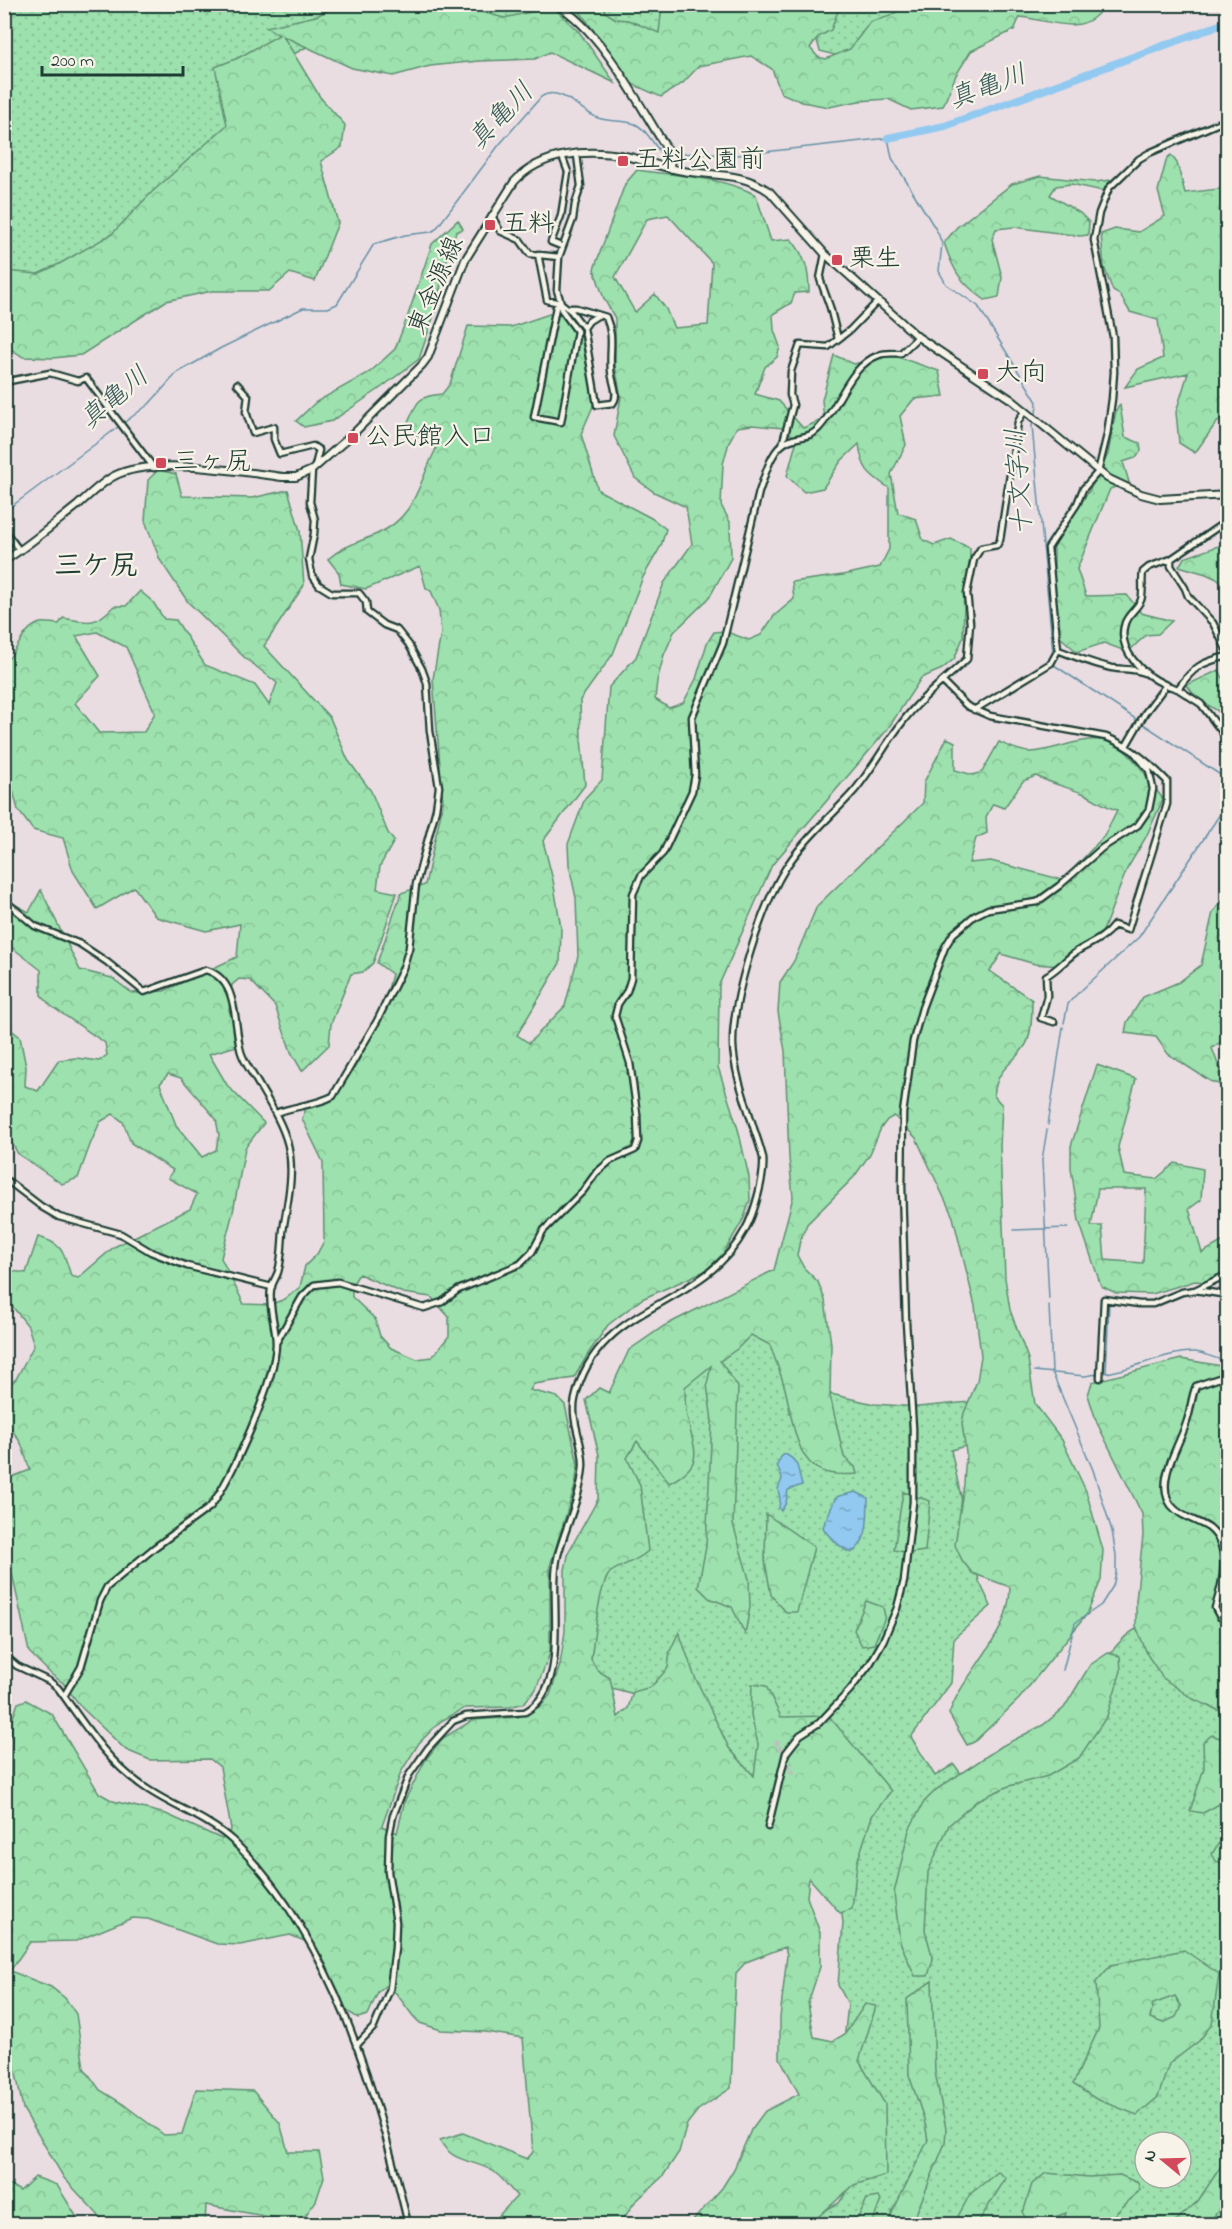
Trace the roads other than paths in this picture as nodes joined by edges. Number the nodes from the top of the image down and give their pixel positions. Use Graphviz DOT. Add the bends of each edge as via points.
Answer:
graph roads {
  1 [pos="556,4"];
  2 [pos="1227,119"];
  3 [pos="577,155"];
  4 [pos="562,156"];
  5 [pos="670,169"];
  6 [pos="492,215"];
  7 [pos="561,246"];
  8 [pos="538,254"];
  9 [pos="825,254"];
  10 [pos="559,257"];
  11 [pos="877,302"];
  12 [pos="561,303"];
  13 [pos="567,308"];
  14 [pos="597,316"];
  15 [pos="584,328"];
  16 [pos="918,338"];
  17 [pos="838,339"];
  18 [pos="4,382"];
  19 [pos="237,384"];
  20 [pos="1024,410"];
  21 [pos="782,445"];
  22 [pos="154,468"];
  23 [pos="313,468"];
  24 [pos="1098,472"];
  25 [pos="1227,495"];
  26 [pos="1227,520"];
  27 [pos="4,530"];
  28 [pos="20,551"];
  29 [pos="1171,559"];
  30 [pos="4,561"];
  31 [pos="1058,650"];
  32 [pos="1227,655"];
  33 [pos="1149,675"];
  34 [pos="943,682"];
  35 [pos="1166,685"];
  36 [pos="1178,689"];
  37 [pos="974,710"];
  38 [pos="1227,740"];
  39 [pos="1126,746"];
  40 [pos="1134,752"];
  41 [pos="4,900"];
  42 [pos="1054,1022"];
  43 [pos="276,1113"];
  44 [pos="4,1178"];
  45 [pos="1227,1274"];
  46 [pos="272,1287"];
  47 [pos="1195,1290"];
  48 [pos="1227,1295"];
  49 [pos="276,1343"];
  50 [pos="1227,1375"];
  51 [pos="1100,1377"];
  52 [pos="1227,1620"];
  53 [pos="4,1655"];
  54 [pos="4,1673"];
  55 [pos="64,1696"];
  56 [pos="4,1735"];
  57 [pos="768,1827"];
  58 [pos="8,1929"];
  59 [pos="4,1937"];
  60 [pos="357,2046"];
  61 [pos="408,2224"];
  1 -- 5 [label="main road" via="584,26 621,76 671,155"];
  2 -- 24 [label="street" via="1149,153 1116,180 1104,197 1094,240 1111,323 1114,372 1107,435"];
  3 -- 4 [label="main road, 東金源線"];
  3 -- 5 [label="main road, 東金源線" via="615,155"];
  3 -- 7 [label="street" via="581,186"];
  4 -- 6 [label="main road, 東金源線" via="538,162 523,172"];
  4 -- 7 [label="street" via="568,172 561,216 551,242"];
  5 -- 9 [label="main road, 東金源線" via="727,174 761,186"];
  6 -- 8 [label="street" via="500,231 519,240 530,254"];
  6 -- 23 [label="main road, 東金源線" via="465,260 428,357 354,433"];
  7 -- 10 [label="street"];
  8 -- 10 [label="street"];
  8 -- 12 [label="street" via="547,300"];
  9 -- 11 [label="main road, 東金源線"];
  9 -- 17 [label="street" via="820,279"];
  10 -- 12 [label="street" via="557,290"];
  11 -- 16 [label="main road, 東金源線"];
  11 -- 17 [label="street"];
  12 -- 12 [label="street" via="577,331 561,422 534,417 556,307"];
  12 -- 13 [label="street"];
  13 -- 14 [label="street"];
  13 -- 15 [label="street"];
  14 -- 15 [label="street"];
  14 -- 15 [label="street" via="606,317 611,330 610,370 616,397 613,403 597,405"];
  16 -- 20 [label="main road, 東金源線"];
  16 -- 21 [label="street" via="902,352 875,356 853,376 815,432"];
  17 -- 21 [label="street" via="828,347 800,345 791,371 793,405"];
  18 -- 22 [label="street" via="50,373 78,381 86,378"];
  19 -- 23 [label="street" via="248,396 246,412 253,433 274,427 280,454 314,446 319,450"];
  20 -- 24 [label="main road, 東金源線"];
  20 -- 34 [label="street" via="1018,422 1000,540 997,545 981,548 974,558 967,598 968,656"];
  21 -- 49 [label="street" via="773,456 759,492 723,643 692,717 692,791 663,853 641,876 633,894 631,978 615,1016 630,1063 637,1146 596,1173 520,1263 424,1308 338,1282 314,1285"];
  22 -- 23 [label="main road, 東金源線" via="183,466 296,477"];
  22 -- 28 [label="main road, 東金源線" via="114,476"];
  23 -- 43 [label="street" via="310,502 315,520 309,558 312,575 332,593 358,593 366,602 367,612 397,630 409,645 427,683 439,787 416,884 409,948 389,998 333,1096"];
  24 -- 25 [label="main road, 東金源線" via="1154,498"];
  24 -- 31 [label="street" via="1083,489 1048,548"];
  26 -- 29 [label="street"];
  27 -- 28 [label="street"];
  28 -- 30 [label="main road, 東金源線"];
  29 -- 32 [label="street" via="1188,596 1213,623"];
  29 -- 33 [label="street" via="1145,569 1141,599 1124,626 1125,646"];
  31 -- 33 [label="street" via="1095,664 1135,669"];
  31 -- 37 [label="street" via="1051,663"];
  32 -- 36 [label="street" via="1202,663"];
  33 -- 35 [label="street"];
  34 -- 37 [label="street"];
  34 -- 60 [label="street" via="902,723 854,791 800,849 778,882 749,956 734,1028 735,1062 763,1160 747,1227 717,1267 689,1288 618,1328 604,1341 588,1367 574,1403 582,1476 557,1561 557,1637 550,1677 544,1694 525,1712 466,1716 453,1721 409,1775 388,1836 387,1872 396,1922 390,1989 374,2027"];
  35 -- 36 [label="street"];
  35 -- 39 [label="street"];
  36 -- 38 [label="street" via="1207,710"];
  37 -- 39 [label="street" via="1106,737"];
  39 -- 40 [label="street"];
  40 -- 42 [label="street" via="1167,781 1167,804 1128,930 1114,925 1046,976 1047,996 1041,1018"];
  40 -- 57 [label="street" via="1149,770 1153,789 1149,810 1138,825 1102,848 1037,902 987,909 974,916 953,934 945,947 922,1008 909,1059 903,1113 906,1322 913,1428 913,1502 904,1581 887,1633 870,1664 843,1698 819,1723 800,1735 786,1753"];
  41 -- 43 [label="street" via="35,926 80,944 144,992 206,970 214,972 229,992 242,1058"];
  43 -- 46 [label="street" via="289,1148 291,1179 278,1271"];
  44 -- 46 [label="street" via="59,1217 121,1234 151,1252 187,1266"];
  45 -- 47 [label="street"];
  46 -- 49 [label="street"];
  47 -- 48 [label="street"];
  47 -- 51 [label="street" via="1153,1304 1104,1299"];
  49 -- 55 [label="street" via="249,1432 217,1498 107,1587 81,1667"];
  50 -- 52 [label="street" via="1196,1386 1166,1478 1168,1500 1179,1513 1209,1527 1223,1545 1227,1570 1215,1608"];
  53 -- 55 [label="street" via="16,1666 49,1681"];
  54 -- 56 [label="highway"];
  55 -- 60 [label="street" via="101,1748 127,1775 230,1839 274,1886 310,1941"];
  58 -- 59 [label="street"];
  60 -- 61 [label="street"];
}
